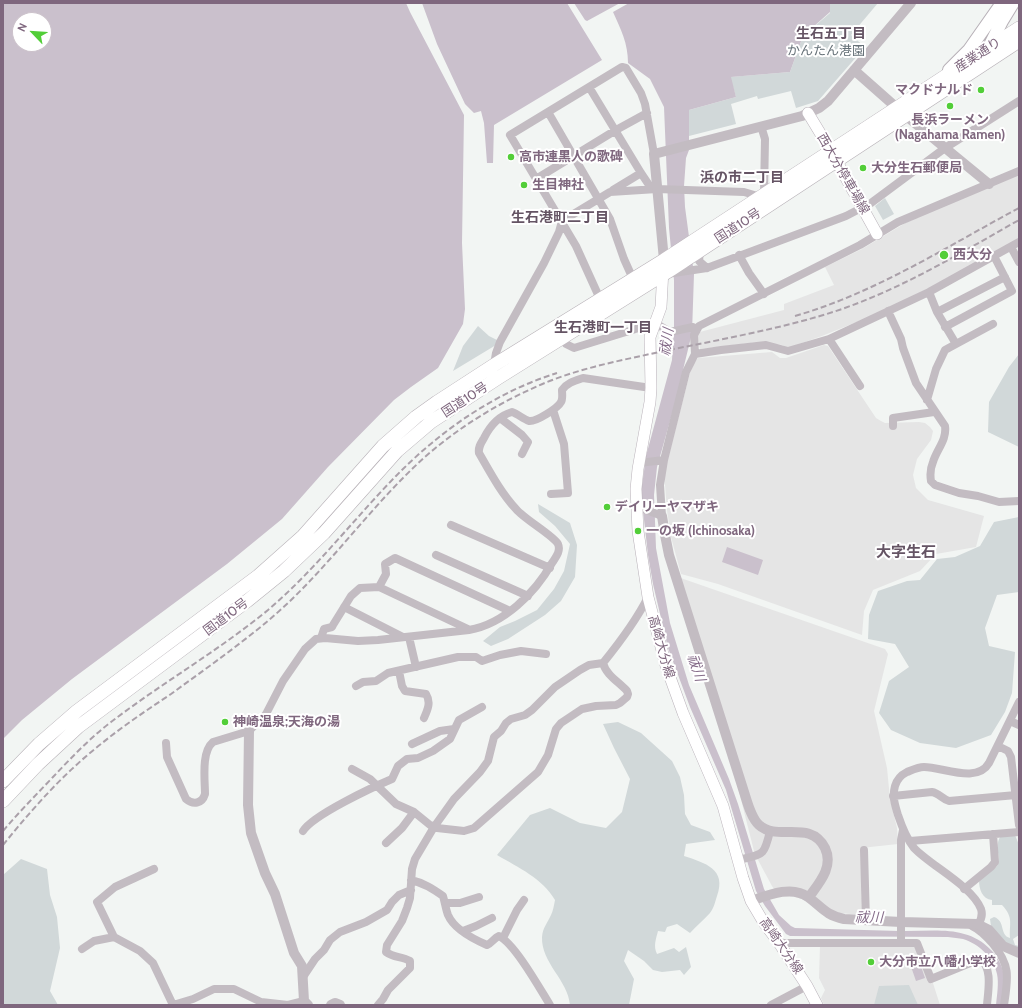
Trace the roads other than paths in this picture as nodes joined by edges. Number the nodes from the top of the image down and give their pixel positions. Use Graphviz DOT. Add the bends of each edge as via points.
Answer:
graph roads {
  1 [pos="911,3"];
  2 [pos="1002,3"];
  3 [pos="1013,3"];
  4 [pos="1019,28"];
  5 [pos="1019,41"];
  6 [pos="989,48"];
  7 [pos="980,66"];
  8 [pos="854,70"];
  9 [pos="937,82"];
  10 [pos="589,87"];
  11 [pos="1019,100"];
  12 [pos="548,112"];
  13 [pos="901,112"];
  14 [pos="647,113"];
  15 [pos="808,114"];
  16 [pos="761,126"];
  17 [pos="616,130"];
  18 [pos="945,148"];
  19 [pos="654,154"];
  20 [pos="574,156"];
  21 [pos="834,156"];
  22 [pos="1019,171"];
  23 [pos="641,173"];
  24 [pos="536,179"];
  25 [pos="989,184"];
  26 [pos="662,189"];
  27 [pos="610,192"];
  28 [pos="762,195"];
  29 [pos="599,198"];
  30 [pos="863,208"];
  31 [pos="562,221"];
  32 [pos="877,234"];
  33 [pos="1019,242"];
  34 [pos="1011,247"];
  35 [pos="696,249"];
  36 [pos="739,256"];
  37 [pos="994,256"];
  38 [pos="1019,262"];
  39 [pos="669,267"];
  40 [pos="707,268"];
  41 [pos="1005,277"];
  42 [pos="633,279"];
  43 [pos="929,292"];
  44 [pos="764,294"];
  45 [pos="600,299"];
  46 [pos="888,311"];
  47 [pos="937,312"];
  48 [pos="655,323"];
  49 [pos="993,324"];
  50 [pos="945,326"];
  51 [pos="695,328"];
  52 [pos="562,338"];
  53 [pos="829,339"];
  54 [pos="956,344"];
  55 [pos="696,354"];
  56 [pos="494,364"];
  57 [pos="860,386"];
  58 [pos="651,388"];
  59 [pos="927,400"];
  60 [pos="553,410"];
  61 [pos="934,412"];
  62 [pos="500,418"];
  63 [pos="893,426"];
  64 [pos="522,454"];
  65 [pos="662,460"];
  66 [pos="641,463"];
  67 [pos="551,494"];
  68 [pos="1019,501"];
  69 [pos="639,507"];
  70 [pos="661,515"];
  71 [pos="451,525"];
  72 [pos="436,555"];
  73 [pos="550,568"];
  74 [pos="379,586"];
  75 [pos="528,596"];
  76 [pos="648,597"];
  77 [pos="344,607"];
  78 [pos="510,611"];
  79 [pos="469,630"];
  80 [pos="406,637"];
  81 [pos="321,638"];
  82 [pos="546,654"];
  83 [pos="604,663"];
  84 [pos="416,667"];
  85 [pos="399,671"];
  86 [pos="356,686"];
  87 [pos="1019,702"];
  88 [pos="482,708"];
  89 [pos="424,718"];
  90 [pos="1010,721"];
  91 [pos="1019,725"];
  92 [pos="454,729"];
  93 [pos="249,731"];
  94 [pos="166,743"];
  95 [pos="412,744"];
  96 [pos="998,746"];
  97 [pos="352,769"];
  98 [pos="3,781"];
  99 [pos="376,786"];
  100 [pos="1016,795"];
  101 [pos="893,796"];
  102 [pos="3,801"];
  103 [pos="414,812"];
  104 [pos="1019,825"];
  105 [pos="434,827"];
  106 [pos="903,830"];
  107 [pos="303,831"];
  108 [pos="770,831"];
  109 [pos="1019,832"];
  110 [pos="993,834"];
  111 [pos="910,841"];
  112 [pos="386,843"];
  113 [pos="864,850"];
  114 [pos="740,860"];
  115 [pos="154,869"];
  116 [pos="411,880"];
  117 [pos="964,889"];
  118 [pos="411,890"];
  119 [pos="479,897"];
  120 [pos="809,897"];
  121 [pos="524,900"];
  122 [pos="754,900"];
  123 [pos="445,903"];
  124 [pos="492,918"];
  125 [pos="866,921"];
  126 [pos="966,923"];
  127 [pos="901,924"];
  128 [pos="979,924"];
  129 [pos="463,931"];
  130 [pos="114,937"];
  131 [pos="503,938"];
  132 [pos="901,941"];
  133 [pos="779,942"];
  134 [pos="82,948"];
  135 [pos="1019,953"];
  136 [pos="303,977"];
  137 [pos="808,986"];
  138 [pos="304,1004"];
  139 [pos="173,1005"];
  140 [pos="331,1005"];
  141 [pos="340,1005"];
  142 [pos="378,1005"];
  143 [pos="550,1005"];
  144 [pos="771,1005"];
  145 [pos="818,1005"];
  146 [pos="987,1005"];
  147 [pos="1004,1005"];
  1 -- 8 [label="street"];
  2 -- 9 [label="main road" via="969,50"];
  3 -- 6 [label="main road"];
  4 -- 6 [label="highway, 産業通り"];
  5 -- 7 [label="highway, 産業通り"];
  6 -- 7 [label="main road"];
  6 -- 9 [label="highway, 産業通り"];
  7 -- 13 [label="highway, 国道10号"];
  8 -- 13 [label="street"];
  8 -- 15 [label="street" via="823,105"];
  9 -- 13 [label="highway, 国道10号"];
  10 -- 12 [label="street"];
  10 -- 14 [label="street" via="622,67 626,68 644,100"];
  10 -- 17 [label="street"];
  11 -- 18 [label="street"];
  12 -- 20 [label="street"];
  12 -- 24 [label="street" via="510,135"];
  13 -- 18 [label="street"];
  13 -- 21 [label="highway, 国道10号"];
  14 -- 17 [label="street"];
  14 -- 19 [label="street"];
  15 -- 16 [label="street"];
  15 -- 21 [label="main road, 西大分停車場線"];
  16 -- 19 [label="street"];
  16 -- 28 [label="street" via="765,140"];
  17 -- 20 [label="street"];
  17 -- 23 [label="street"];
  18 -- 25 [label="street"];
  18 -- 30 [label="street"];
  19 -- 26 [label="street"];
  20 -- 24 [label="street"];
  20 -- 29 [label="street"];
  21 -- 28 [label="highway, 国道10号"];
  21 -- 30 [label="main road, 西大分停車場線"];
  21 -- 35 [label="highway, 国道10号"];
  22 -- 25 [label="street"];
  23 -- 26 [label="street" via="649,185"];
  23 -- 27 [label="street"];
  24 -- 31 [label="street"];
  25 -- 32 [label="street" via="898,222"];
  26 -- 27 [label="street"];
  26 -- 28 [label="street"];
  26 -- 39 [label="street"];
  27 -- 29 [label="street"];
  28 -- 35 [label="highway, 国道10号"];
  29 -- 31 [label="street"];
  29 -- 42 [label="street" via="610,219"];
  30 -- 32 [label="main road, 西大分停車場線"];
  30 -- 36 [label="street"];
  31 -- 45 [label="street"];
  31 -- 56 [label="street" via="544,263 500,342"];
  32 -- 44 [label="street"];
  33 -- 34 [label="street"];
  34 -- 37 [label="street"];
  34 -- 38 [label="street"];
  35 -- 39 [label="highway, 国道10号"];
  35 -- 40 [label="street" via="699,262"];
  36 -- 40 [label="street"];
  36 -- 44 [label="street"];
  37 -- 41 [label="street"];
  37 -- 43 [label="street"];
  39 -- 40 [label="street" via="696,270"];
  39 -- 42 [label="highway, 国道10号"];
  39 -- 48 [label="main road, 高崎大分線"];
  39 -- 52 [label="highway, 国道10号"];
  41 -- 47 [label="street"];
  41 -- 50 [label="street" via="1012,291"];
  42 -- 45 [label="highway, 国道10号"];
  43 -- 46 [label="street"];
  43 -- 47 [label="street"];
  44 -- 51 [label="street"];
  45 -- 56 [label="highway, 国道10号"];
  46 -- 53 [label="street"];
  46 -- 59 [label="street" via="916,383"];
  47 -- 50 [label="street"];
  48 -- 51 [label="street" via="670,332"];
  48 -- 52 [label="street" via="574,348 566,344"];
  48 -- 58 [label="main road, 高崎大分線" via="650,337"];
  49 -- 54 [label="street"];
  50 -- 54 [label="street"];
  51 -- 55 [label="street" via="693,338"];
  52 -- 102 [label="highway, 国道10号" via="449,409 413,436 376,473 324,533 284,571 69,735"];
  53 -- 55 [label="street" via="788,351 766,345"];
  53 -- 57 [label="street"];
  54 -- 59 [label="street" via="945,350 936,369"];
  55 -- 65 [label="street" via="686,372"];
  56 -- 98 [label="highway, 国道10号" via="437,402 397,433 363,467 303,536 277,560 77,711 39,744"];
  58 -- 60 [label="street" via="583,378 564,386 561,404"];
  58 -- 66 [label="main road, 高崎大分線"];
  59 -- 61 [label="street"];
  60 -- 62 [label="street" via="533,421 512,412"];
  60 -- 67 [label="street" via="564,444 568,493"];
  61 -- 63 [label="street" via="893,418"];
  61 -- 68 [label="street" via="942,420 945,431 930,472 931,481 935,485 959,493 999,502"];
  62 -- 64 [label="street" via="528,442"];
  62 -- 73 [label="street" via="490,427 479,446 479,453 516,510 558,543 559,552"];
  65 -- 66 [label="street"];
  65 -- 70 [label="street"];
  66 -- 69 [label="main road, 高崎大分線" via="636,489"];
  69 -- 70 [label="street"];
  69 -- 76 [label="main road, 高崎大分線" via="639,538"];
  70 -- 108 [label="street" via="669,555 744,792 756,822"];
  71 -- 73 [label="street"];
  72 -- 75 [label="street"];
  73 -- 75 [label="street"];
  74 -- 77 [label="street" via="360,588"];
  74 -- 78 [label="street" via="386,574 385,564 395,558"];
  74 -- 79 [label="street"];
  75 -- 78 [label="street"];
  76 -- 83 [label="street" via="636,619"];
  76 -- 114 [label="main road, 高崎大分線" via="666,666 683,713 720,798"];
  77 -- 80 [label="street"];
  77 -- 81 [label="street" via="334,625 324,629"];
  78 -- 79 [label="street" via="481,627"];
  79 -- 80 [label="street"];
  80 -- 81 [label="street" via="358,641"];
  80 -- 84 [label="street"];
  81 -- 93 [label="street" via="310,643 305,649 283,680 266,714"];
  82 -- 84 [label="street" via="521,651 500,654 482,661 476,657 458,657"];
  83 -- 105 [label="street" via="589,665 580,670 555,687 532,710 506,723 493,739 488,761 459,792"];
  83 -- 105 [label="street" via="611,675 627,691 628,694 623,701 616,705 582,710 561,723 538,772 478,825 464,831"];
  84 -- 85 [label="street"];
  85 -- 86 [label="street"];
  85 -- 89 [label="street" via="405,692 426,694 429,700"];
  87 -- 90 [label="street"];
  88 -- 92 [label="street" via="460,720"];
  90 -- 91 [label="street"];
  90 -- 96 [label="street"];
  92 -- 95 [label="street" via="440,731"];
  92 -- 99 [label="street" via="450,739 418,758 407,759 398,766 392,779"];
  93 -- 94 [label="street" via="209,745 205,761 205,794 204,798 195,804 186,799 167,757"];
  93 -- 136 [label="street" via="248,805 251,833 294,952 302,966"];
  96 -- 100 [label="street" via="1011,755"];
  96 -- 101 [label="street" via="987,767 981,771 969,773 920,767 900,777 896,782"];
  97 -- 99 [label="street" via="370,779"];
  99 -- 103 [label="street" via="396,804"];
  99 -- 107 [label="street" via="306,825"];
  100 -- 101 [label="street" via="949,801 936,792"];
  100 -- 104 [label="street"];
  101 -- 106 [label="street"];
  103 -- 105 [label="street"];
  103 -- 112 [label="street"];
  105 -- 116 [label="street" via="415,859"];
  106 -- 111 [label="street"];
  106 -- 127 [label="street"];
  108 -- 114 [label="street" via="765,850 759,855"];
  108 -- 120 [label="street" via="803,832 816,837 822,843 827,855 827,868"];
  109 -- 110 [label="street"];
  110 -- 111 [label="street"];
  110 -- 117 [label="street" via="994,862"];
  111 -- 117 [label="street" via="914,848"];
  113 -- 125 [label="street"];
  114 -- 122 [label="main road, 高崎大分線"];
  115 -- 130 [label="street" via="114,887 97,902"];
  116 -- 118 [label="street"];
  116 -- 123 [label="street" via="429,886 443,896"];
  117 -- 128 [label="street" via="981,909"];
  118 -- 136 [label="street" via="399,895 387,910 340,932 330,940"];
  118 -- 142 [label="street" via="402,921 386,952 391,956 406,958 410,961 410,968 388,990"];
  119 -- 123 [label="street" via="460,904"];
  120 -- 122 [label="street" via="792,891 779,892"];
  120 -- 125 [label="street" via="827,913 836,917"];
  121 -- 131 [label="street"];
  122 -- 133 [label="main road, 高崎大分線" via="764,923"];
  123 -- 129 [label="street" via="449,918"];
  124 -- 129 [label="street"];
  125 -- 127 [label="street"];
  126 -- 127 [label="street"];
  126 -- 128 [label="street"];
  126 -- 147 [label="street" via="986,936 1004,961 1007,983"];
  127 -- 132 [label="street"];
  128 -- 135 [label="street" via="989,930 1003,946"];
  129 -- 131 [label="street" via="486,945 499,936"];
  130 -- 134 [label="street" via="94,941"];
  130 -- 139 [label="street" via="140,951 153,963"];
  131 -- 143 [label="street" via="518,954"];
  132 -- 133 [label="street"];
  132 -- 146 [label="street" via="917,942 931,978 980,959 984,962 988,977"];
  133 -- 137 [label="main road, 高崎大分線"];
  136 -- 138 [label="street"];
  137 -- 144 [label="street"];
  137 -- 145 [label="main road, 高崎大分線"];
  138 -- 139 [label="street" via="261,1002 234,989 214,989"];
  140 -- 141 [label="street"];
}
